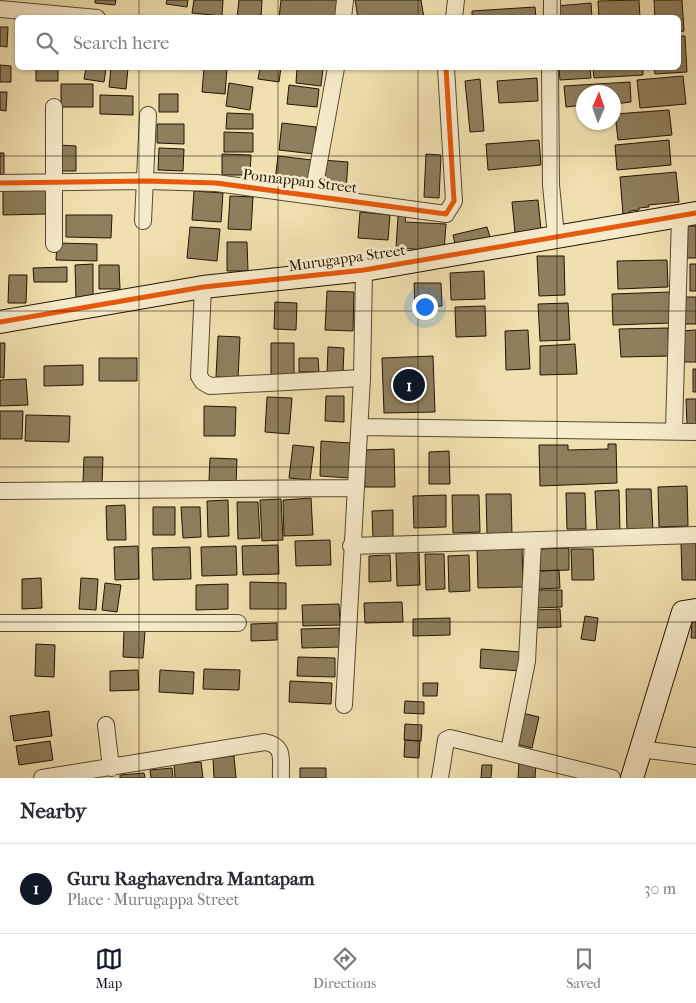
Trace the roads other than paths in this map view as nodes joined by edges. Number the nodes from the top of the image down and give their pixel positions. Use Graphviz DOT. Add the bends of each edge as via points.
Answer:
graph roads {
  1 [pos="345,0"];
  2 [pos="456,0"];
  3 [pos="552,0"];
  4 [pos="18,5"];
  5 [pos="0,9"];
  6 [pos="79,15"];
  7 [pos="343,15"];
  8 [pos="454,15"];
  9 [pos="552,15"];
  10 [pos="336,70"];
  11 [pos="446,70"];
  12 [pos="550,70"];
  13 [pos="54,107"];
  14 [pos="148,115"];
  15 [pos="54,181"];
  16 [pos="146,181"];
  17 [pos="0,183"];
  18 [pos="313,195"];
  19 [pos="688,214"];
  20 [pos="143,220"];
  21 [pos="556,236"];
  22 [pos="54,244"];
  23 [pos="364,270"];
  24 [pos="203,287"];
  25 [pos="0,322"];
  26 [pos="362,378"];
  27 [pos="360,427"];
  28 [pos="674,431"];
  29 [pos="696,432"];
  30 [pos="356,488"];
  31 [pos="0,491"];
  32 [pos="696,535"];
  33 [pos="533,541"];
  34 [pos="351,546"];
  35 [pos="696,610"];
  36 [pos="0,623"];
  37 [pos="238,623"];
  38 [pos="344,705"];
  39 [pos="106,725"];
  40 [pos="640,749"];
  41 [pos="509,751"];
  42 [pos="696,756"];
  43 [pos="111,768"];
  44 [pos="42,778"];
  45 [pos="281,778"];
  46 [pos="440,778"];
  47 [pos="612,778"];
  48 [pos="632,778"];
  1 -- 7 [label="street"];
  2 -- 8 [label="street"];
  3 -- 9 [label="street"];
  4 -- 5 [label="street"];
  4 -- 6 [label="street"];
  10 -- 18 [label="street"];
  11 -- 18 [label="street, Ponnappan Street" via="454,201 449,211 442,214"];
  12 -- 21 [label="street" via="551,185"];
  13 -- 15 [label="street"];
  14 -- 16 [label="street"];
  15 -- 16 [label="street, Ponnappan Street"];
  15 -- 17 [label="street, Ponnappan Street"];
  15 -- 22 [label="street"];
  16 -- 18 [label="street, Ponnappan Street" via="216,183"];
  16 -- 20 [label="street"];
  19 -- 21 [label="street, Murugappa Street"];
  19 -- 28 [label="street"];
  21 -- 23 [label="street, Murugappa Street"];
  23 -- 24 [label="street, Murugappa Street"];
  23 -- 26 [label="street"];
  24 -- 25 [label="street, Murugappa Street"];
  24 -- 26 [label="street" via="199,376 203,382 210,386"];
  26 -- 27 [label="street"];
  27 -- 28 [label="street"];
  27 -- 30 [label="street"];
  28 -- 29 [label="street"];
  30 -- 31 [label="street"];
  30 -- 34 [label="street"];
  32 -- 33 [label="street"];
  33 -- 34 [label="street"];
  33 -- 41 [label="street" via="527,661"];
  34 -- 38 [label="street"];
  35 -- 40 [label="street" via="683,612"];
  36 -- 37 [label="street"];
  39 -- 43 [label="street"];
  40 -- 42 [label="street"];
  40 -- 48 [label="street"];
  41 -- 46 [label="street" via="448,738"];
  41 -- 47 [label="street"];
  43 -- 44 [label="street"];
  43 -- 45 [label="street" via="265,742 280,749"];
}
